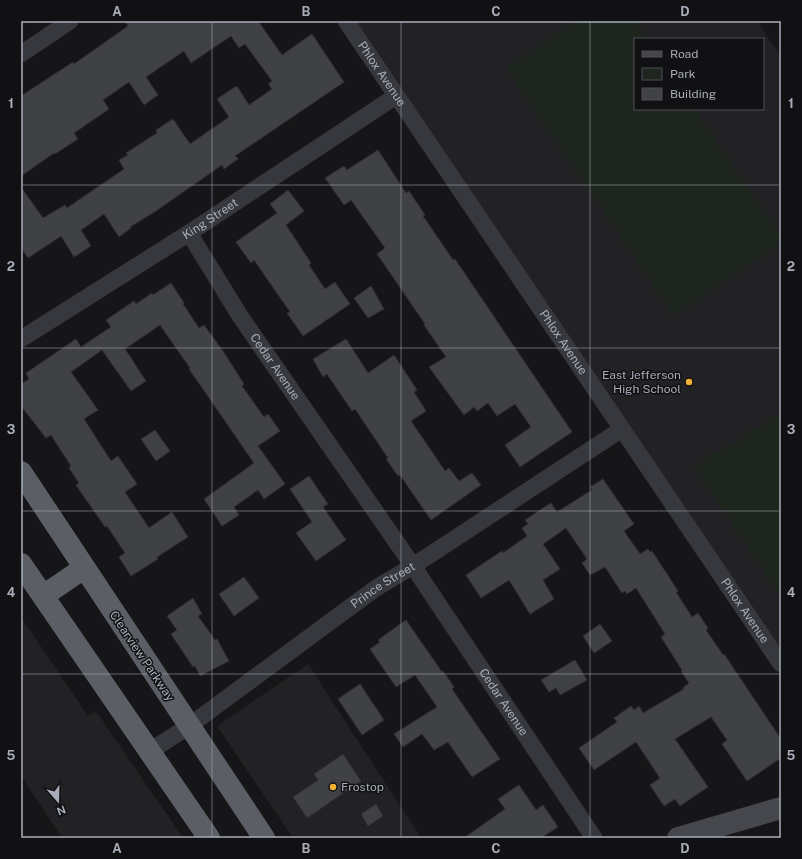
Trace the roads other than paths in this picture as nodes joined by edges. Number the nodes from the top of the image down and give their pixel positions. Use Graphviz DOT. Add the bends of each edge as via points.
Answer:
graph roads {
  1 [pos="70,21"];
  2 [pos="346,21"];
  3 [pos="21,54"];
  4 [pos="396,96"];
  5 [pos="189,233"];
  6 [pos="21,339"];
  7 [pos="622,429"];
  8 [pos="21,472"];
  9 [pos="21,564"];
  10 [pos="413,566"];
  11 [pos="84,568"];
  12 [pos="43,596"];
  13 [pos="781,664"];
  14 [pos="189,726"];
  15 [pos="150,752"];
  16 [pos="781,808"];
  17 [pos="209,838"];
  18 [pos="264,838"];
  19 [pos="594,838"];
  20 [pos="678,838"];
  1 -- 3 [label="street"];
  2 -- 4 [label="street, Phlox Avenue"];
  4 -- 5 [label="street, King Street"];
  4 -- 7 [label="street, Phlox Avenue"];
  5 -- 6 [label="street, King Street"];
  5 -- 10 [label="street, Cedar Avenue" via="240,316"];
  7 -- 10 [label="street, Prince Street"];
  7 -- 13 [label="street, Phlox Avenue"];
  8 -- 11 [label="highway, Clearview Parkway"];
  9 -- 12 [label="highway"];
  10 -- 14 [label="street, Prince Street" via="376,588"];
  10 -- 19 [label="street, Cedar Avenue"];
  11 -- 12 [label="highway"];
  11 -- 14 [label="highway, Clearview Parkway"];
  12 -- 15 [label="highway"];
  14 -- 15 [label="street, Prince Street"];
  14 -- 18 [label="highway, Clearview Parkway"];
  15 -- 17 [label="highway"];
  16 -- 20 [label="main road"];
}
